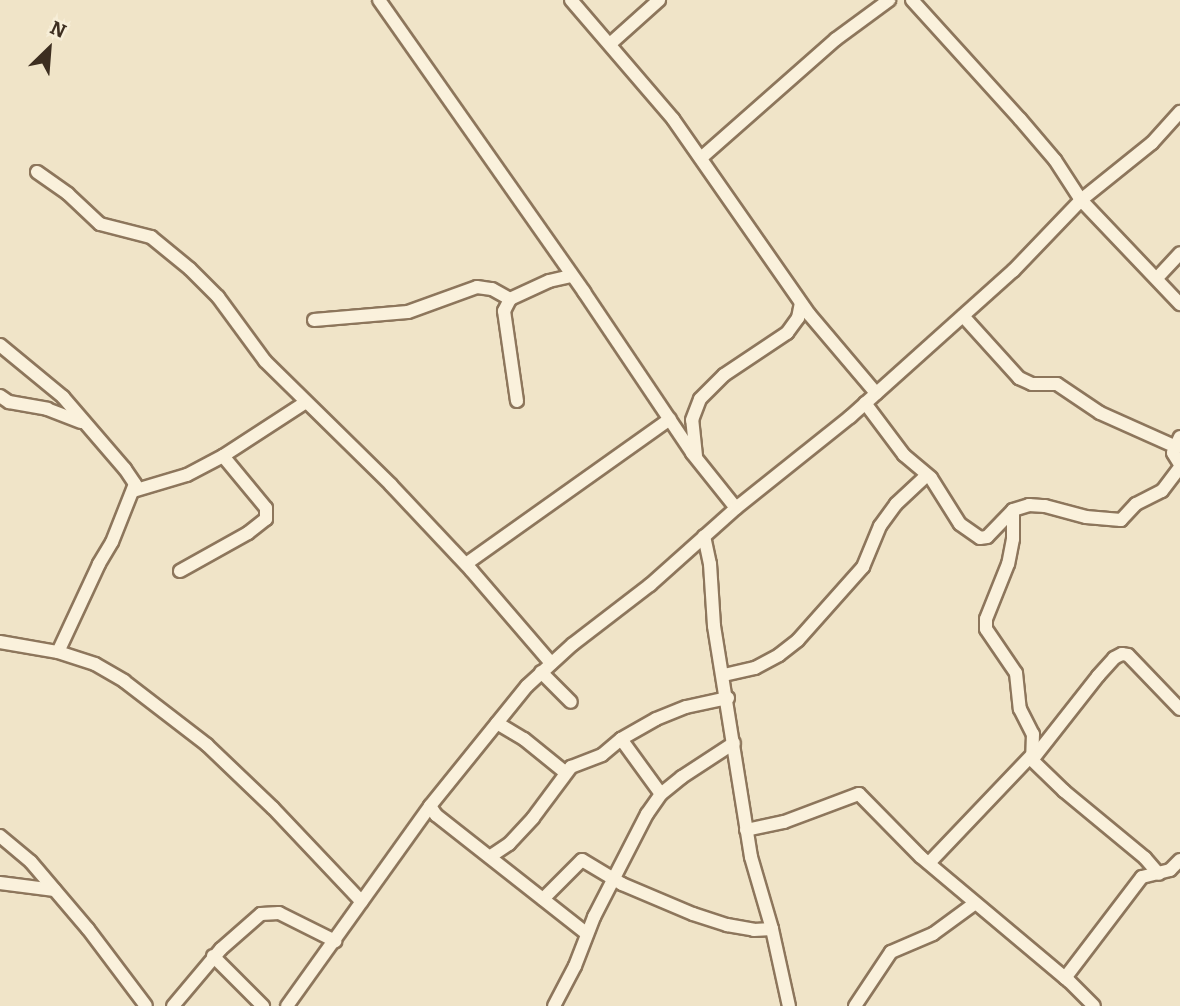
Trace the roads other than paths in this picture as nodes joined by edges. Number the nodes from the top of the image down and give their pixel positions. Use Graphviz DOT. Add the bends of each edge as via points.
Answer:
graph roads {
  1 [pos="379,0"];
  2 [pos="571,0"];
  3 [pos="659,0"];
  4 [pos="890,0"];
  5 [pos="912,0"];
  6 [pos="610,44"];
  7 [pos="1180,112"];
  8 [pos="701,158"];
  9 [pos="37,172"];
  10 [pos="1081,200"];
  11 [pos="1180,253"];
  12 [pos="571,276"];
  13 [pos="1157,278"];
  14 [pos="510,299"];
  15 [pos="801,303"];
  16 [pos="1180,304"];
  17 [pos="963,316"];
  18 [pos="314,320"];
  19 [pos="0,345"];
  20 [pos="876,393"];
  21 [pos="0,396"];
  22 [pos="517,401"];
  23 [pos="306,402"];
  24 [pos="865,403"];
  25 [pos="670,419"];
  26 [pos="81,422"];
  27 [pos="1178,442"];
  28 [pos="223,456"];
  29 [pos="696,459"];
  30 [pos="1180,466"];
  31 [pos="927,475"];
  32 [pos="134,491"];
  33 [pos="736,508"];
  34 [pos="1013,510"];
  35 [pos="705,536"];
  36 [pos="466,564"];
  37 [pos="180,570"];
  38 [pos="0,642"];
  39 [pos="58,652"];
  40 [pos="551,663"];
  41 [pos="541,672"];
  42 [pos="724,675"];
  43 [pos="728,698"];
  44 [pos="571,702"];
  45 [pos="1180,709"];
  46 [pos="496,723"];
  47 [pos="621,739"];
  48 [pos="734,743"];
  49 [pos="1032,758"];
  50 [pos="566,773"];
  51 [pos="661,794"];
  52 [pos="430,806"];
  53 [pos="746,830"];
  54 [pos="0,836"];
  55 [pos="491,856"];
  56 [pos="1180,860"];
  57 [pos="929,863"];
  58 [pos="1170,874"];
  59 [pos="613,880"];
  60 [pos="0,883"];
  61 [pos="55,890"];
  62 [pos="543,899"];
  63 [pos="362,902"];
  64 [pos="974,904"];
  65 [pos="772,929"];
  66 [pos="587,934"];
  67 [pos="335,941"];
  68 [pos="213,957"];
  69 [pos="1065,978"];
  70 [pos="295,1003"];
  71 [pos="146,1006"];
  72 [pos="173,1006"];
  73 [pos="263,1006"];
  74 [pos="554,1006"];
  75 [pos="789,1006"];
  76 [pos="855,1006"];
  77 [pos="1094,1006"];
  1 -- 12 [label="street"];
  2 -- 6 [label="street"];
  3 -- 6 [label="street"];
  4 -- 8 [label="street" via="816,55"];
  5 -- 10 [label="street" via="1055,160"];
  6 -- 8 [label="street"];
  7 -- 10 [label="street" via="1152,143"];
  8 -- 15 [label="street"];
  9 -- 23 [label="street" via="100,225 151,237 170,250 218,297 248,341"];
  10 -- 13 [label="street"];
  10 -- 17 [label="street" via="1025,261"];
  11 -- 13 [label="street"];
  12 -- 14 [label="street"];
  12 -- 25 [label="street"];
  13 -- 16 [label="street"];
  14 -- 18 [label="street" via="477,287 408,312"];
  14 -- 22 [label="street" via="504,311 505,332"];
  15 -- 20 [label="street"];
  15 -- 29 [label="street" via="798,318 787,333 724,375 700,399 692,419"];
  17 -- 20 [label="street"];
  17 -- 27 [label="street" via="1019,378 1032,384 1057,384 1100,413"];
  19 -- 26 [label="street" via="53,388"];
  20 -- 24 [label="street"];
  21 -- 26 [label="street"];
  23 -- 28 [label="street"];
  23 -- 36 [label="street"];
  24 -- 31 [label="street" via="904,455"];
  24 -- 33 [label="street"];
  25 -- 29 [label="street"];
  25 -- 36 [label="street"];
  26 -- 32 [label="street" via="125,469 134,481"];
  27 -- 30 [label="street" via="1173,458"];
  28 -- 32 [label="street" via="187,475"];
  28 -- 37 [label="street" via="266,508 266,519"];
  29 -- 33 [label="street"];
  30 -- 34 [label="street" via="1162,491 1136,504 1121,520 1045,506"];
  31 -- 34 [label="street" via="960,524 980,538 987,537"];
  31 -- 42 [label="street" via="896,504 880,526 862,567 798,640 755,668"];
  32 -- 39 [label="street"];
  33 -- 35 [label="street"];
  34 -- 49 [label="street" via="1008,564 986,629 1016,673 1020,709 1033,734"];
  35 -- 40 [label="street"];
  35 -- 42 [label="street"];
  36 -- 40 [label="street"];
  38 -- 39 [label="street"];
  39 -- 63 [label="street" via="95,664 124,681 207,745"];
  40 -- 41 [label="street"];
  41 -- 44 [label="street"];
  41 -- 46 [label="street"];
  42 -- 43 [label="street"];
  43 -- 47 [label="street" via="686,707"];
  43 -- 48 [label="street"];
  45 -- 49 [label="street" via="1122,654 1098,676"];
  46 -- 50 [label="street"];
  46 -- 52 [label="street"];
  47 -- 50 [label="street" via="602,755"];
  47 -- 51 [label="street"];
  48 -- 51 [label="street"];
  48 -- 53 [label="street"];
  49 -- 57 [label="street"];
  49 -- 58 [label="street"];
  50 -- 55 [label="street" via="533,818"];
  51 -- 59 [label="street"];
  52 -- 55 [label="street"];
  52 -- 63 [label="street"];
  53 -- 57 [label="street" via="784,822 857,794"];
  53 -- 65 [label="street"];
  54 -- 61 [label="street" via="32,862"];
  55 -- 62 [label="street"];
  56 -- 58 [label="street"];
  57 -- 64 [label="street"];
  58 -- 69 [label="street" via="1142,877"];
  59 -- 62 [label="street" via="582,860"];
  59 -- 65 [label="street" via="727,925"];
  59 -- 66 [label="street"];
  60 -- 61 [label="street"];
  61 -- 71 [label="street"];
  62 -- 66 [label="street"];
  63 -- 67 [label="street"];
  64 -- 69 [label="street"];
  64 -- 76 [label="street" via="933,934 891,952"];
  65 -- 75 [label="street"];
  66 -- 74 [label="street"];
  67 -- 68 [label="street" via="269,912"];
  67 -- 70 [label="street"];
  68 -- 72 [label="street"];
  68 -- 73 [label="street"];
  69 -- 77 [label="street"];
}
